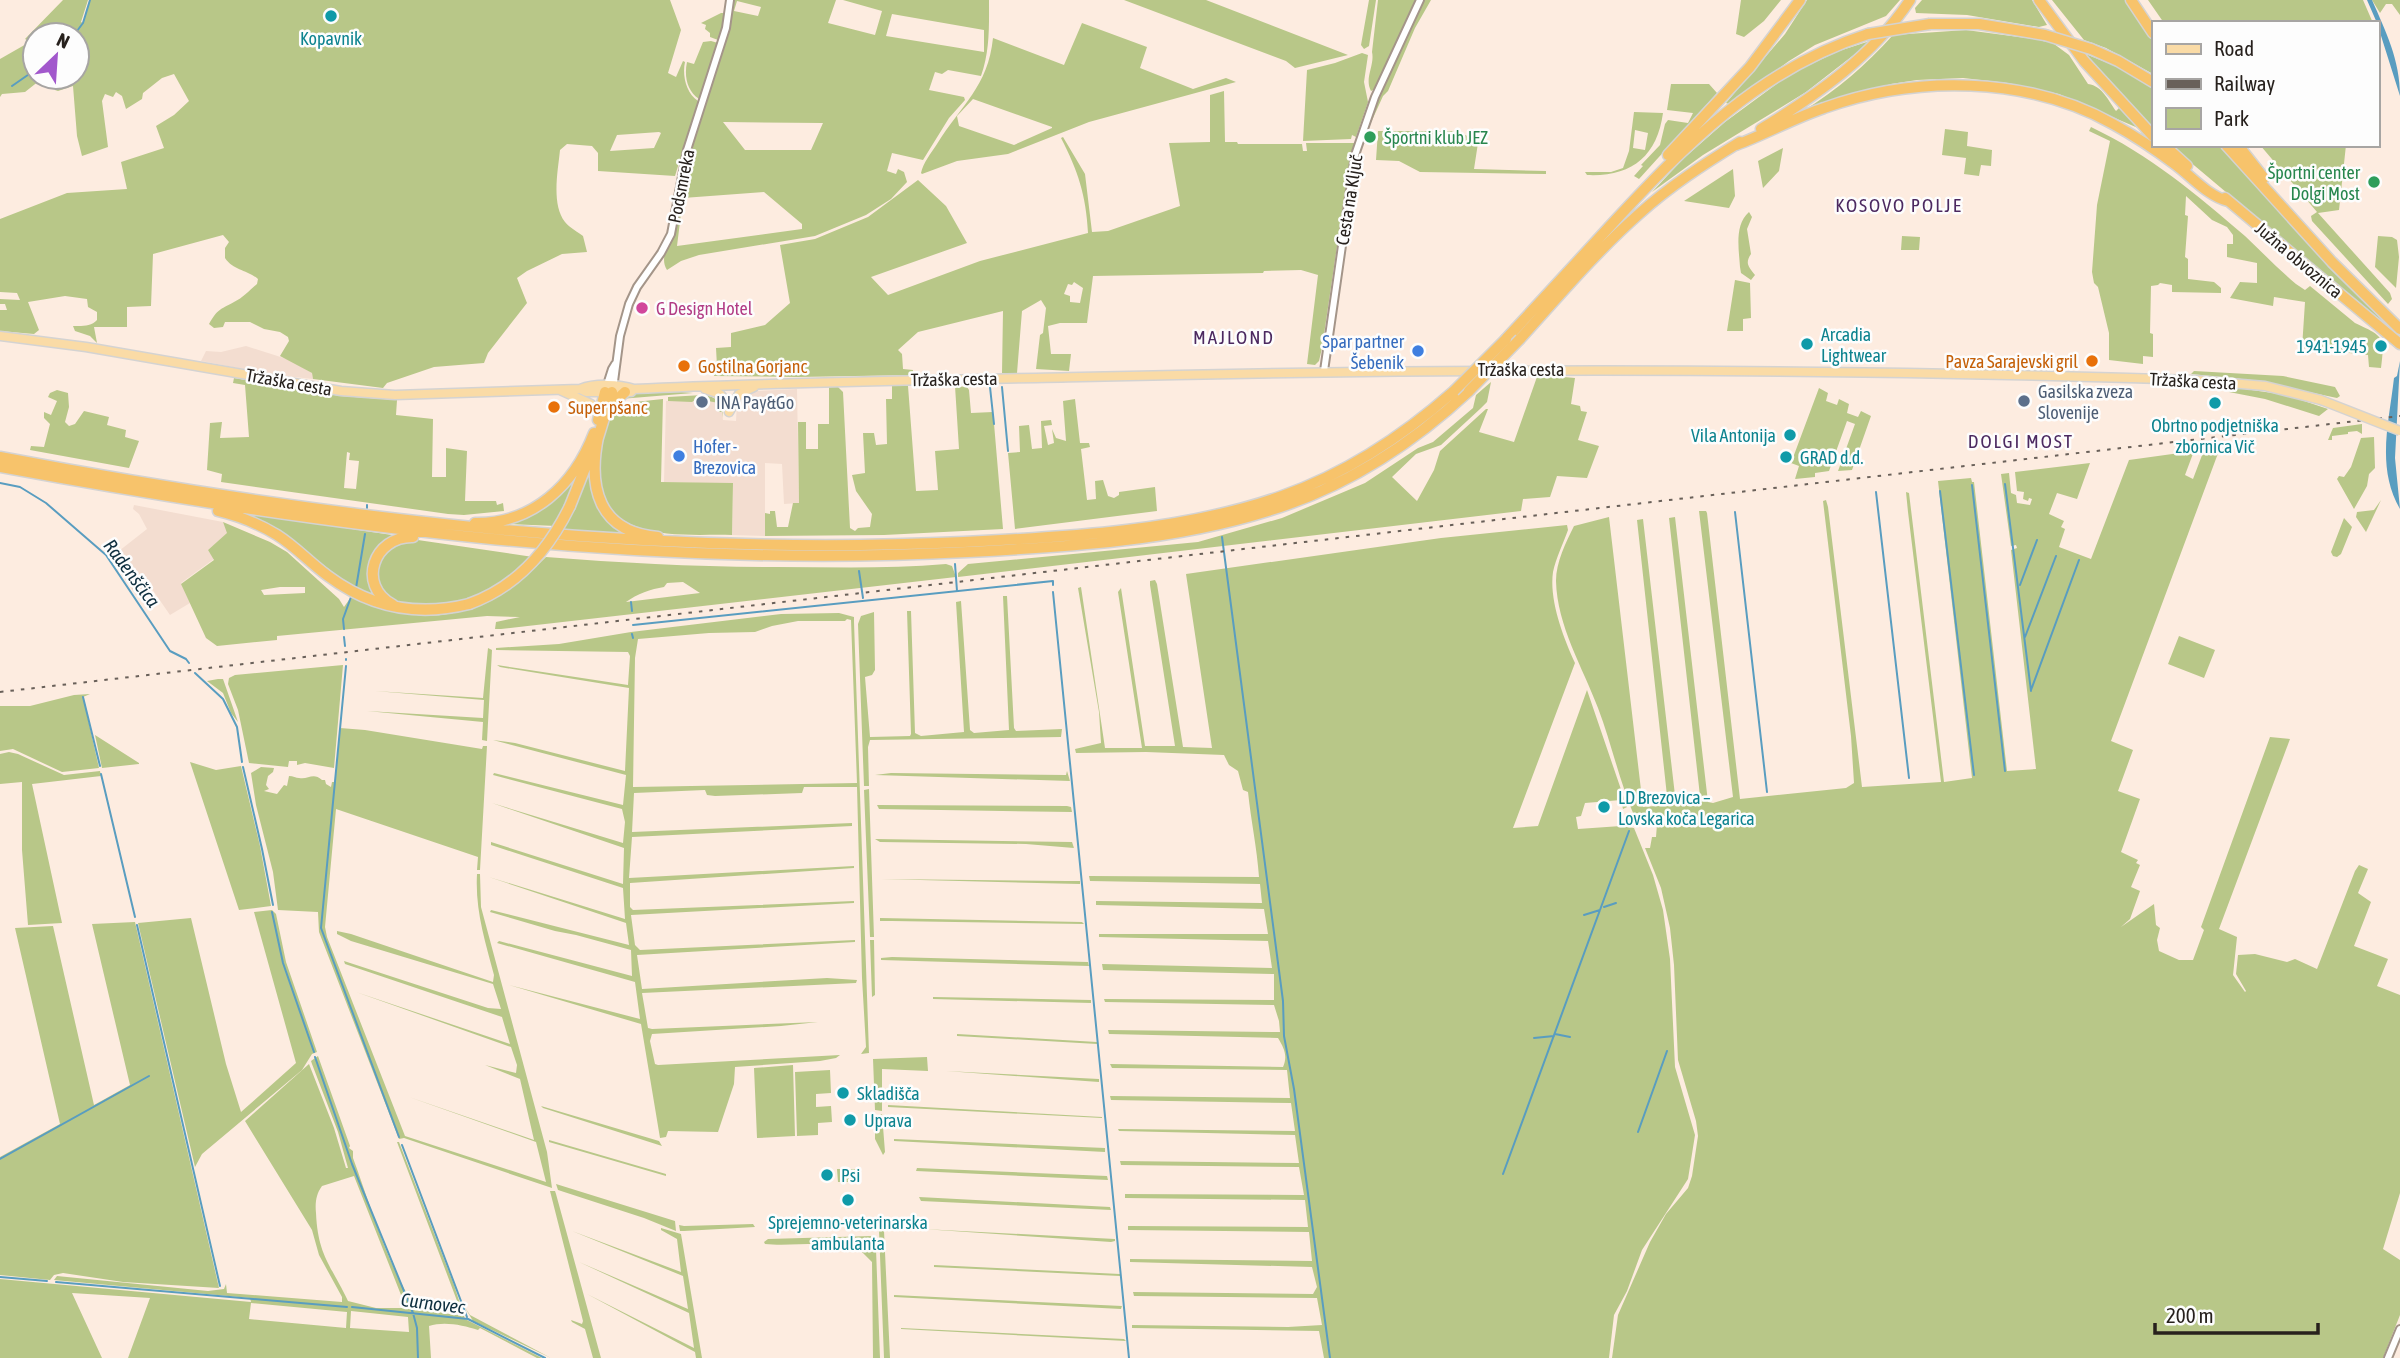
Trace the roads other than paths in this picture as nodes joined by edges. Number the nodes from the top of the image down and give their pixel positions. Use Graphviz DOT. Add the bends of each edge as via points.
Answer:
graph roads {
  1 [pos="730,0"];
  2 [pos="1420,0"];
  3 [pos="1800,0"];
  4 [pos="1910,0"];
  5 [pos="2039,0"];
  6 [pos="2130,0"];
  7 [pos="2152,32"];
  8 [pos="2152,81"];
  9 [pos="2152,135"];
  10 [pos="1736,145"];
  11 [pos="2166,147"];
  12 [pos="2228,147"];
  13 [pos="2240,147"];
  14 [pos="2228,201"];
  15 [pos="1627,207"];
  16 [pos="2294,221"];
  17 [pos="2400,329"];
  18 [pos="0,336"];
  19 [pos="2400,344"];
  20 [pos="1324,371"];
  21 [pos="760,384"];
  22 [pos="695,386"];
  23 [pos="610,389"];
  24 [pos="560,390"];
  25 [pos="629,390"];
  26 [pos="591,404"];
  27 [pos="608,408"];
  28 [pos="599,416"];
  29 [pos="2400,430"];
  30 [pos="596,435"];
  31 [pos="0,457"];
  32 [pos="0,467"];
  33 [pos="181,500"];
  34 [pos="439,525"];
  35 [pos="445,536"];
  36 [pos="696,544"];
  37 [pos="407,610"];
  38 [pos="2400,1329"];
  39 [pos="2388,1358"];
  1 -- 23 [label="street, Podsmreka" via="726,28 687,150 671,234 632,295"];
  2 -- 20 [label="street, Cesta na Ključ" via="1375,97 1355,155"];
  3 -- 15 [label="highway" via="1745,72 1641,184"];
  4 -- 10 [label="highway" via="1848,69"];
  5 -- 9 [label="highway" via="2084,61"];
  6 -- 7 [label="highway"];
  8 -- 15 [label="highway, bridge" via="2118,61 2045,35 1979,24 1930,24 1868,34 1813,55 1763,85 1695,139"];
  10 -- 14 [label="highway" via="1824,108 1880,92 1938,86 1997,88 2054,100 2108,121"];
  10 -- 35 [label="highway, bridge" via="1638,215 1469,391 1411,439 1362,471 1269,511 1156,535 991,551 807,556 615,550"];
  11 -- 14 [label="highway"];
  12 -- 16 [label="highway"];
  13 -- 16 [label="highway"];
  14 -- 19 [label="highway, Južna obvoznica"];
  15 -- 36 [label="highway, bridge" via="1454,391 1395,439 1346,469 1280,497 1217,514 1125,529 985,541"];
  16 -- 17 [label="highway, Južna obvoznica"];
  18 -- 24 [label="main road, Tržaška cesta" via="86,346 341,391 395,395"];
  20 -- 21 [label="main road, Tržaška cesta"];
  20 -- 29 [label="main road, Tržaška cesta, bridge" via="1689,369 2175,379 2255,384 2321,400"];
  21 -- 22 [label="main road, Tržaška cesta"];
  21 -- 22 [label="main road" via="739,394 729,409 716,392"];
  22 -- 25 [label="main road, Tržaška cesta"];
  23 -- 24 [label="main road, Tržaška cesta"];
  23 -- 25 [label="main road, Tržaška cesta"];
  23 -- 27 [label="highway"];
  23 -- 28 [label="highway"];
  24 -- 26 [label="main road"];
  25 -- 27 [label="highway"];
  26 -- 28 [label="highway"];
  27 -- 30 [label="highway"];
  28 -- 30 [label="highway"];
  30 -- 34 [label="highway" via="570,478 536,507 498,522"];
  30 -- 36 [label="highway" via="594,482 609,514 633,532"];
  30 -- 37 [label="highway, bridge" via="570,506 527,569 501,589 469,604 435,611"];
  31 -- 34 [label="highway" via="230,498"];
  32 -- 33 [label="highway"];
  33 -- 35 [label="highway"];
  33 -- 37 [label="highway" via="277,535 353,593"];
  34 -- 36 [label="highway"];
  35 -- 37 [label="highway" via="399,538 377,557 373,574 377,591 389,603"];
  38 -- 39 [label="street"];
}
